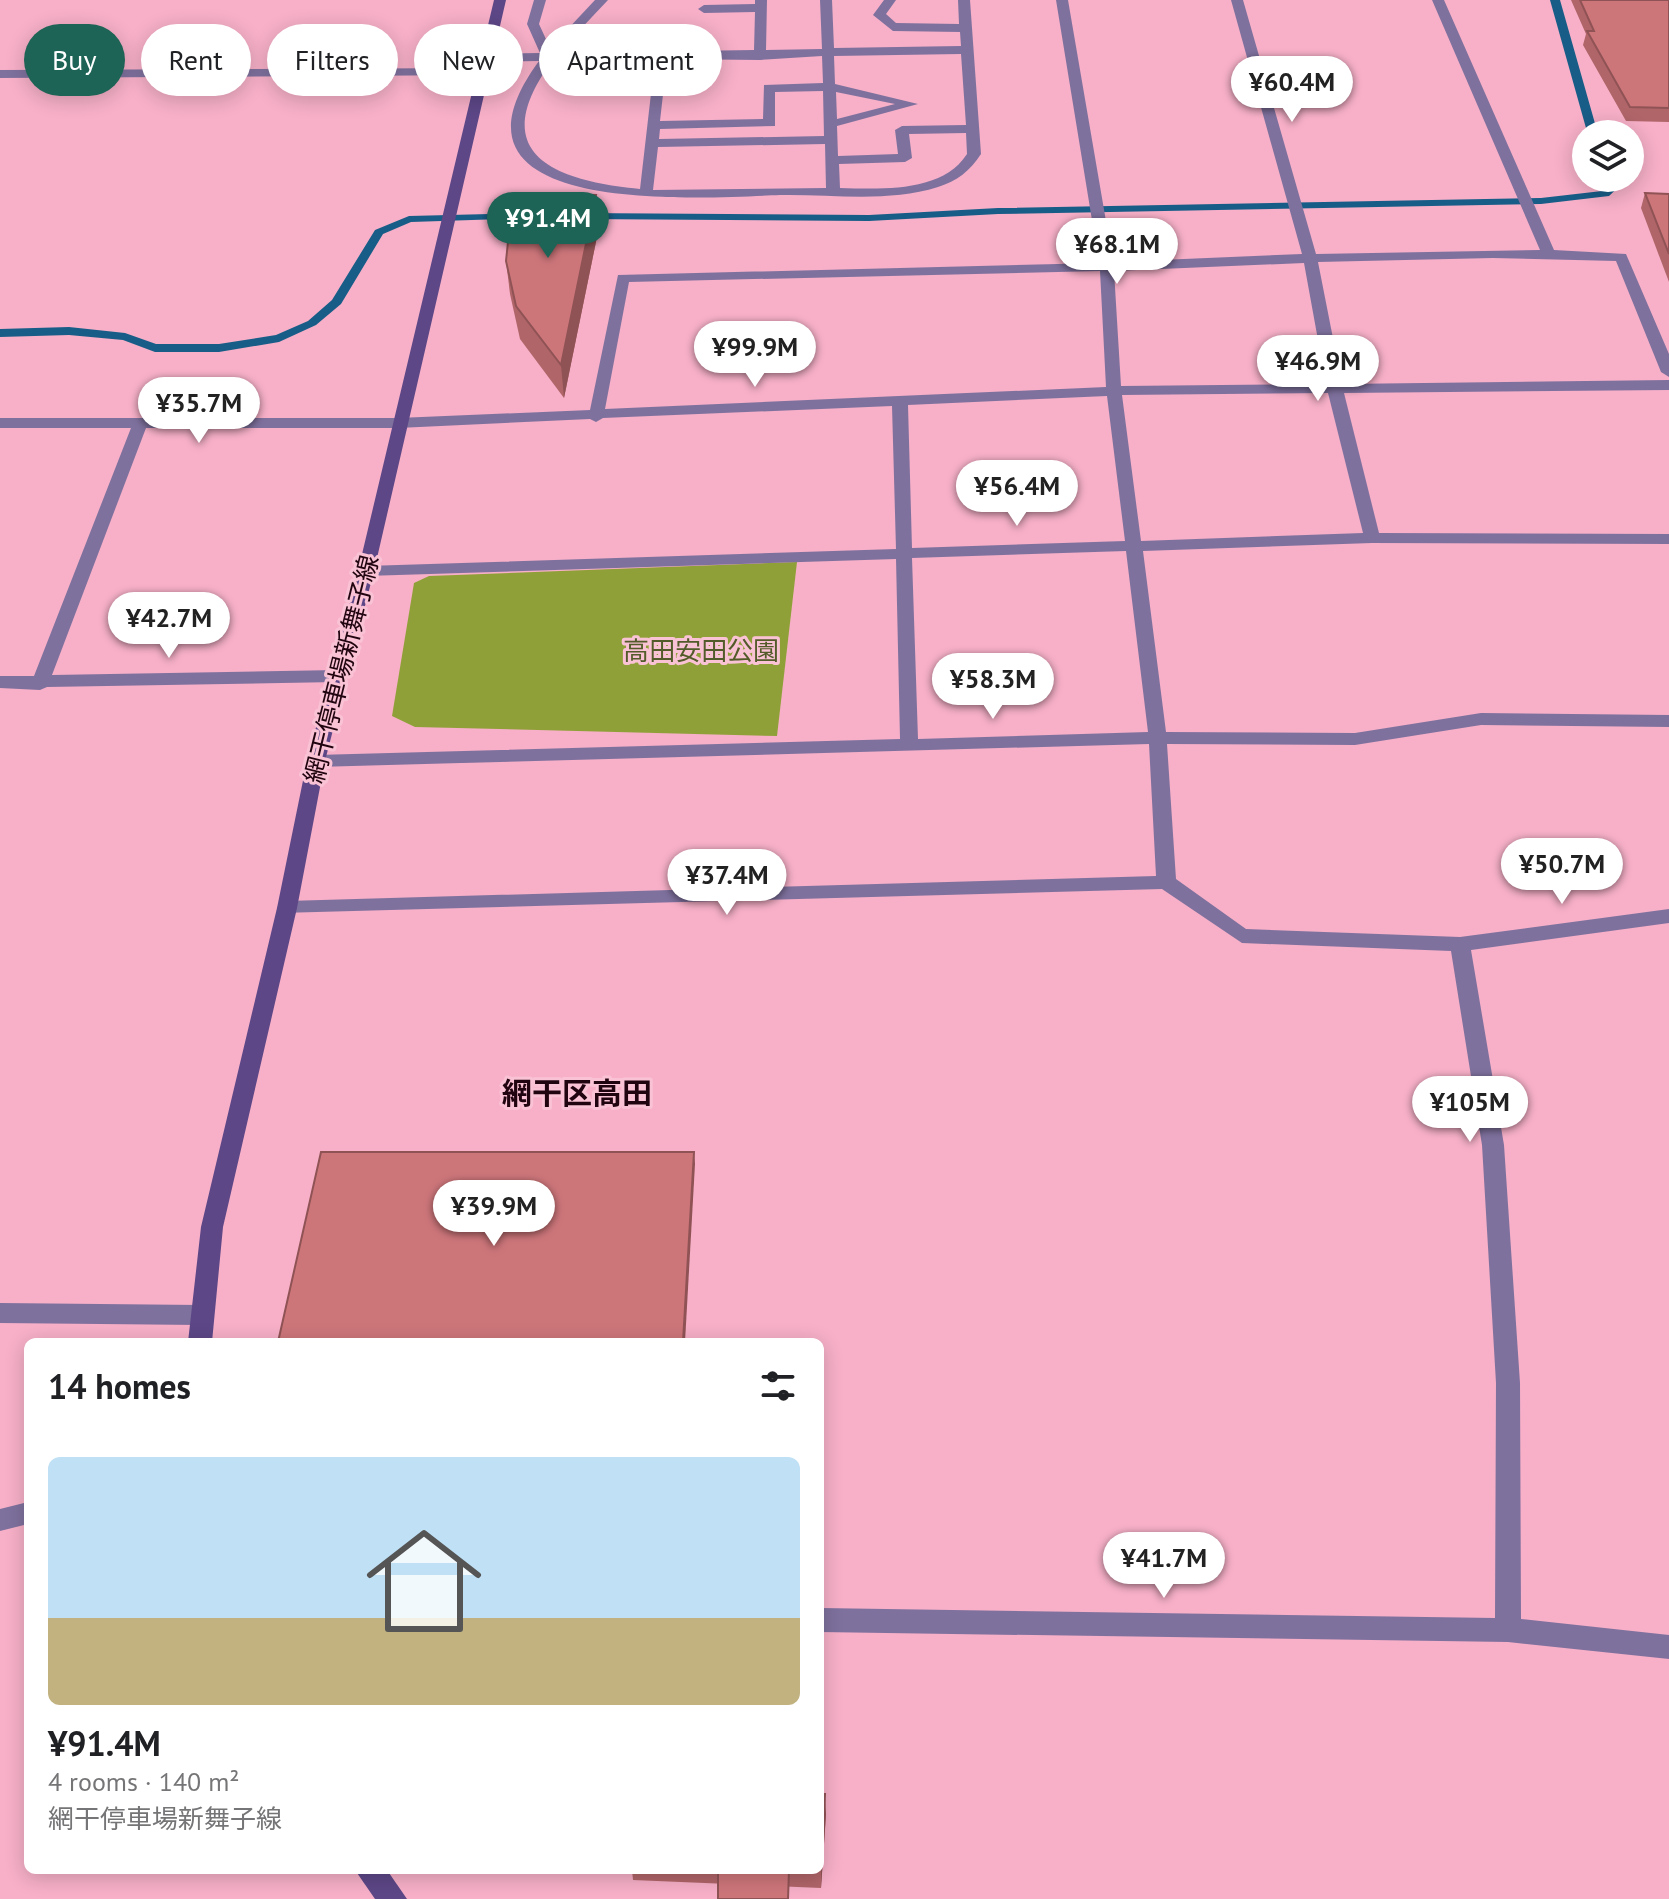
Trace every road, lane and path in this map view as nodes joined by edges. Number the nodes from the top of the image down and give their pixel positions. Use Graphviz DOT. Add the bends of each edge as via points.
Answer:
graph roads {
  1 [pos="500,0"];
  2 [pos="540,0"];
  3 [pos="602,0"];
  4 [pos="826,0"];
  5 [pos="890,0"];
  6 [pos="964,0"];
  7 [pos="1062,0"];
  8 [pos="1237,0"];
  9 [pos="1438,0"];
  10 [pos="761,4"];
  11 [pos="704,9"];
  12 [pos="495,24"];
  13 [pos="580,24"];
  14 [pos="966,28"];
  15 [pos="539,38"];
  16 [pos="967,50"];
  17 [pos="828,54"];
  18 [pos="722,56"];
  19 [pos="760,56"];
  20 [pos="414,66"];
  21 [pos="539,70"];
  22 [pos="0,74"];
  23 [pos="829,87"];
  24 [pos="478,96"];
  25 [pos="657,96"];
  26 [pos="831,124"];
  27 [pos="654,125"];
  28 [pos="973,129"];
  29 [pos="831,140"];
  30 [pos="652,143"];
  31 [pos="832,160"];
  32 [pos="833,191"];
  33 [pos="646,193"];
  34 [pos="1549,254"];
  35 [pos="1310,258"];
  36 [pos="1107,267"];
  37 [pos="1669,372"];
  38 [pos="1669,385"];
  39 [pos="1335,389"];
  40 [pos="1114,391"];
  41 [pos="900,401"];
  42 [pos="596,417"];
  43 [pos="0,423"];
  44 [pos="398,423"];
  45 [pos="139,426"];
  46 [pos="1372,538"];
  47 [pos="1669,539"];
  48 [pos="1134,546"];
  49 [pos="903,551"];
  50 [pos="366,571"];
  51 [pos="337,676"];
  52 [pos="0,682"];
  53 [pos="40,684"];
  54 [pos="1669,721"];
  55 [pos="1158,738"];
  56 [pos="909,744"];
  57 [pos="316,761"];
  58 [pos="1166,882"];
  59 [pos="287,908"];
  60 [pos="1669,916"];
  61 [pos="1460,944"];
  62 [pos="0,1313"];
  63 [pos="200,1315"];
  64 [pos="200,1338"];
  65 [pos="24,1514"];
  66 [pos="0,1520"];
  67 [pos="824,1620"];
  68 [pos="1508,1630"];
  69 [pos="1669,1647"];
  70 [pos="372,1874"];
  71 [pos="393,1899"];
  1 -- 12 [label="main road, 網干停車場新舞子線"];
  2 -- 15 [label="street" via="533,24"];
  3 -- 13 [label="street"];
  4 -- 17 [label="street"];
  5 -- 14 [label="street" via="879,15 893,27"];
  6 -- 14 [label="street"];
  7 -- 36 [label="street"];
  8 -- 35 [label="street"];
  9 -- 34 [label="street"];
  10 -- 11 [label="street"];
  10 -- 19 [label="street"];
  14 -- 16 [label="street"];
  16 -- 17 [label="street"];
  16 -- 28 [label="street"];
  17 -- 19 [label="street"];
  17 -- 23 [label="street"];
  18 -- 19 [label="street"];
  20 -- 22 [label="street"];
  21 -- 33 [label="street" via="525,88 517,131 522,146 540,166 562,177 591,187"];
  23 -- 26 [label="street"];
  23 -- 26 [label="street" via="912,104"];
  23 -- 27 [label="street" via="769,88 770,123"];
  24 -- 44 [label="main road, 網干停車場新舞子線"];
  25 -- 27 [label="street"];
  26 -- 29 [label="street"];
  27 -- 30 [label="street"];
  28 -- 31 [label="street" via="902,130 905,158"];
  28 -- 32 [label="street" via="974,154 967,168 948,177 925,186"];
  29 -- 30 [label="street"];
  29 -- 31 [label="street"];
  30 -- 33 [label="street"];
  31 -- 32 [label="street"];
  32 -- 33 [label="street"];
  34 -- 35 [label="street"];
  34 -- 37 [label="street" via="1621,257"];
  35 -- 36 [label="street"];
  35 -- 39 [label="street"];
  36 -- 40 [label="street"];
  36 -- 42 [label="street" via="623,278"];
  38 -- 39 [label="street"];
  39 -- 40 [label="street"];
  39 -- 46 [label="street"];
  40 -- 41 [label="street"];
  40 -- 48 [label="street"];
  41 -- 42 [label="street"];
  41 -- 49 [label="street"];
  42 -- 44 [label="street"];
  43 -- 45 [label="street"];
  44 -- 45 [label="street"];
  44 -- 50 [label="main road, 網干停車場新舞子線"];
  45 -- 53 [label="street"];
  46 -- 47 [label="street"];
  46 -- 48 [label="street"];
  48 -- 49 [label="street"];
  48 -- 55 [label="street"];
  49 -- 50 [label="street"];
  49 -- 56 [label="street"];
  50 -- 51 [label="main road, 網干停車場新舞子線"];
  51 -- 53 [label="street"];
  51 -- 57 [label="main road, 網干停車場新舞子線"];
  52 -- 53 [label="street"];
  54 -- 55 [label="street" via="1481,719 1355,739"];
  55 -- 56 [label="street"];
  55 -- 58 [label="street"];
  56 -- 57 [label="street"];
  57 -- 59 [label="main road, 網干停車場新舞子線"];
  58 -- 59 [label="street"];
  58 -- 61 [label="street" via="1242,936"];
  59 -- 63 [label="main road, 網干停車場新舞子線" via="212,1227"];
  60 -- 61 [label="street"];
  61 -- 68 [label="street" via="1493,1145 1508,1383"];
  62 -- 63 [label="street"];
  63 -- 64 [label="main road, 網干停車場新舞子線"];
  65 -- 66 [label="street"];
  67 -- 68 [label="street"];
  68 -- 69 [label="street"];
  70 -- 71 [label="main road"];
}
